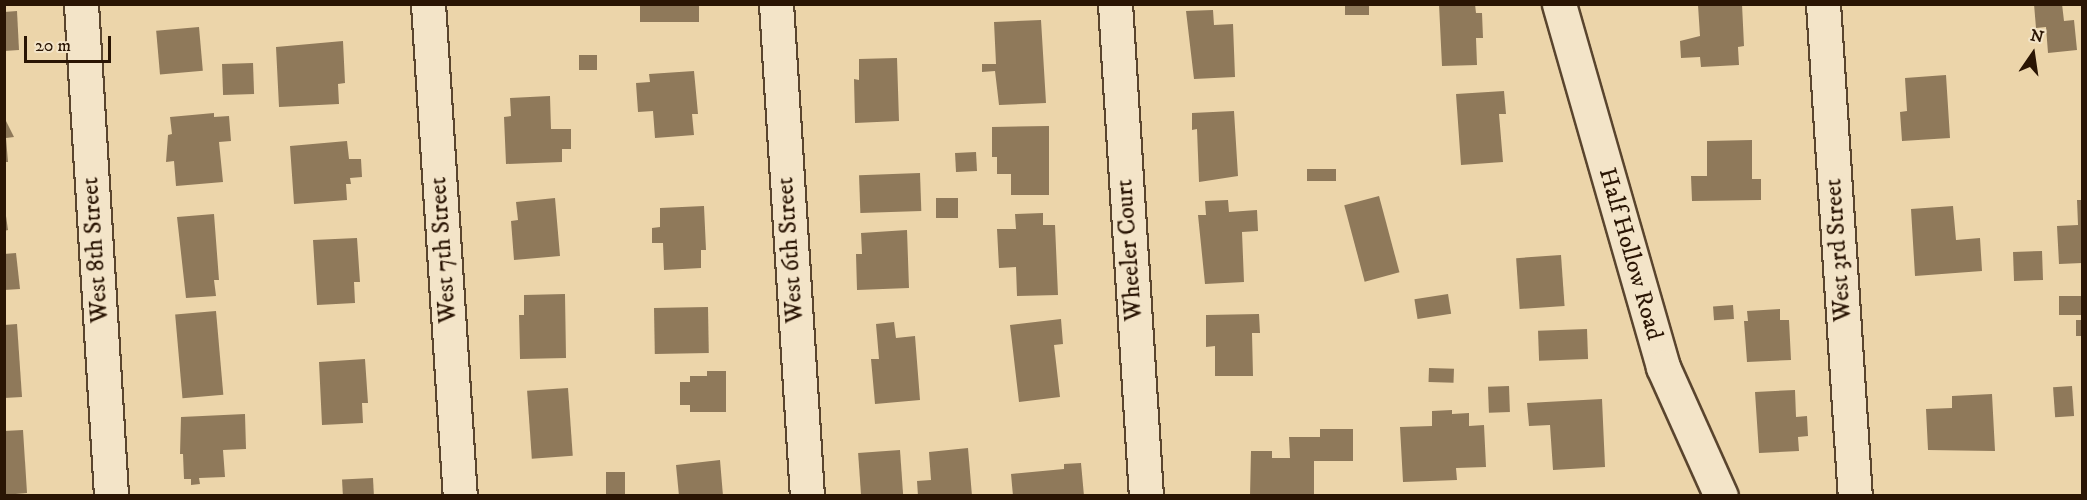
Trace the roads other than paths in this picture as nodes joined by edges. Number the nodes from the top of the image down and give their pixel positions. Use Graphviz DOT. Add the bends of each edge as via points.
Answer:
graph roads {
  1 [pos="81,4"];
  2 [pos="428,4"];
  3 [pos="776,4"];
  4 [pos="1115,4"];
  5 [pos="1559,4"];
  6 [pos="1823,4"];
  7 [pos="111,495"];
  8 [pos="460,495"];
  9 [pos="807,495"];
  10 [pos="1146,495"];
  11 [pos="1721,495"];
  12 [pos="1855,495"];
  1 -- 7 [label="street, West 8th Street"];
  2 -- 8 [label="street, West 7th Street"];
  3 -- 9 [label="street, West 6th Street"];
  4 -- 10 [label="street, Wheeler Court"];
  5 -- 11 [label="street, Half Hollow Road" via="1663,367"];
  6 -- 12 [label="street, West 3rd Street"];
}
